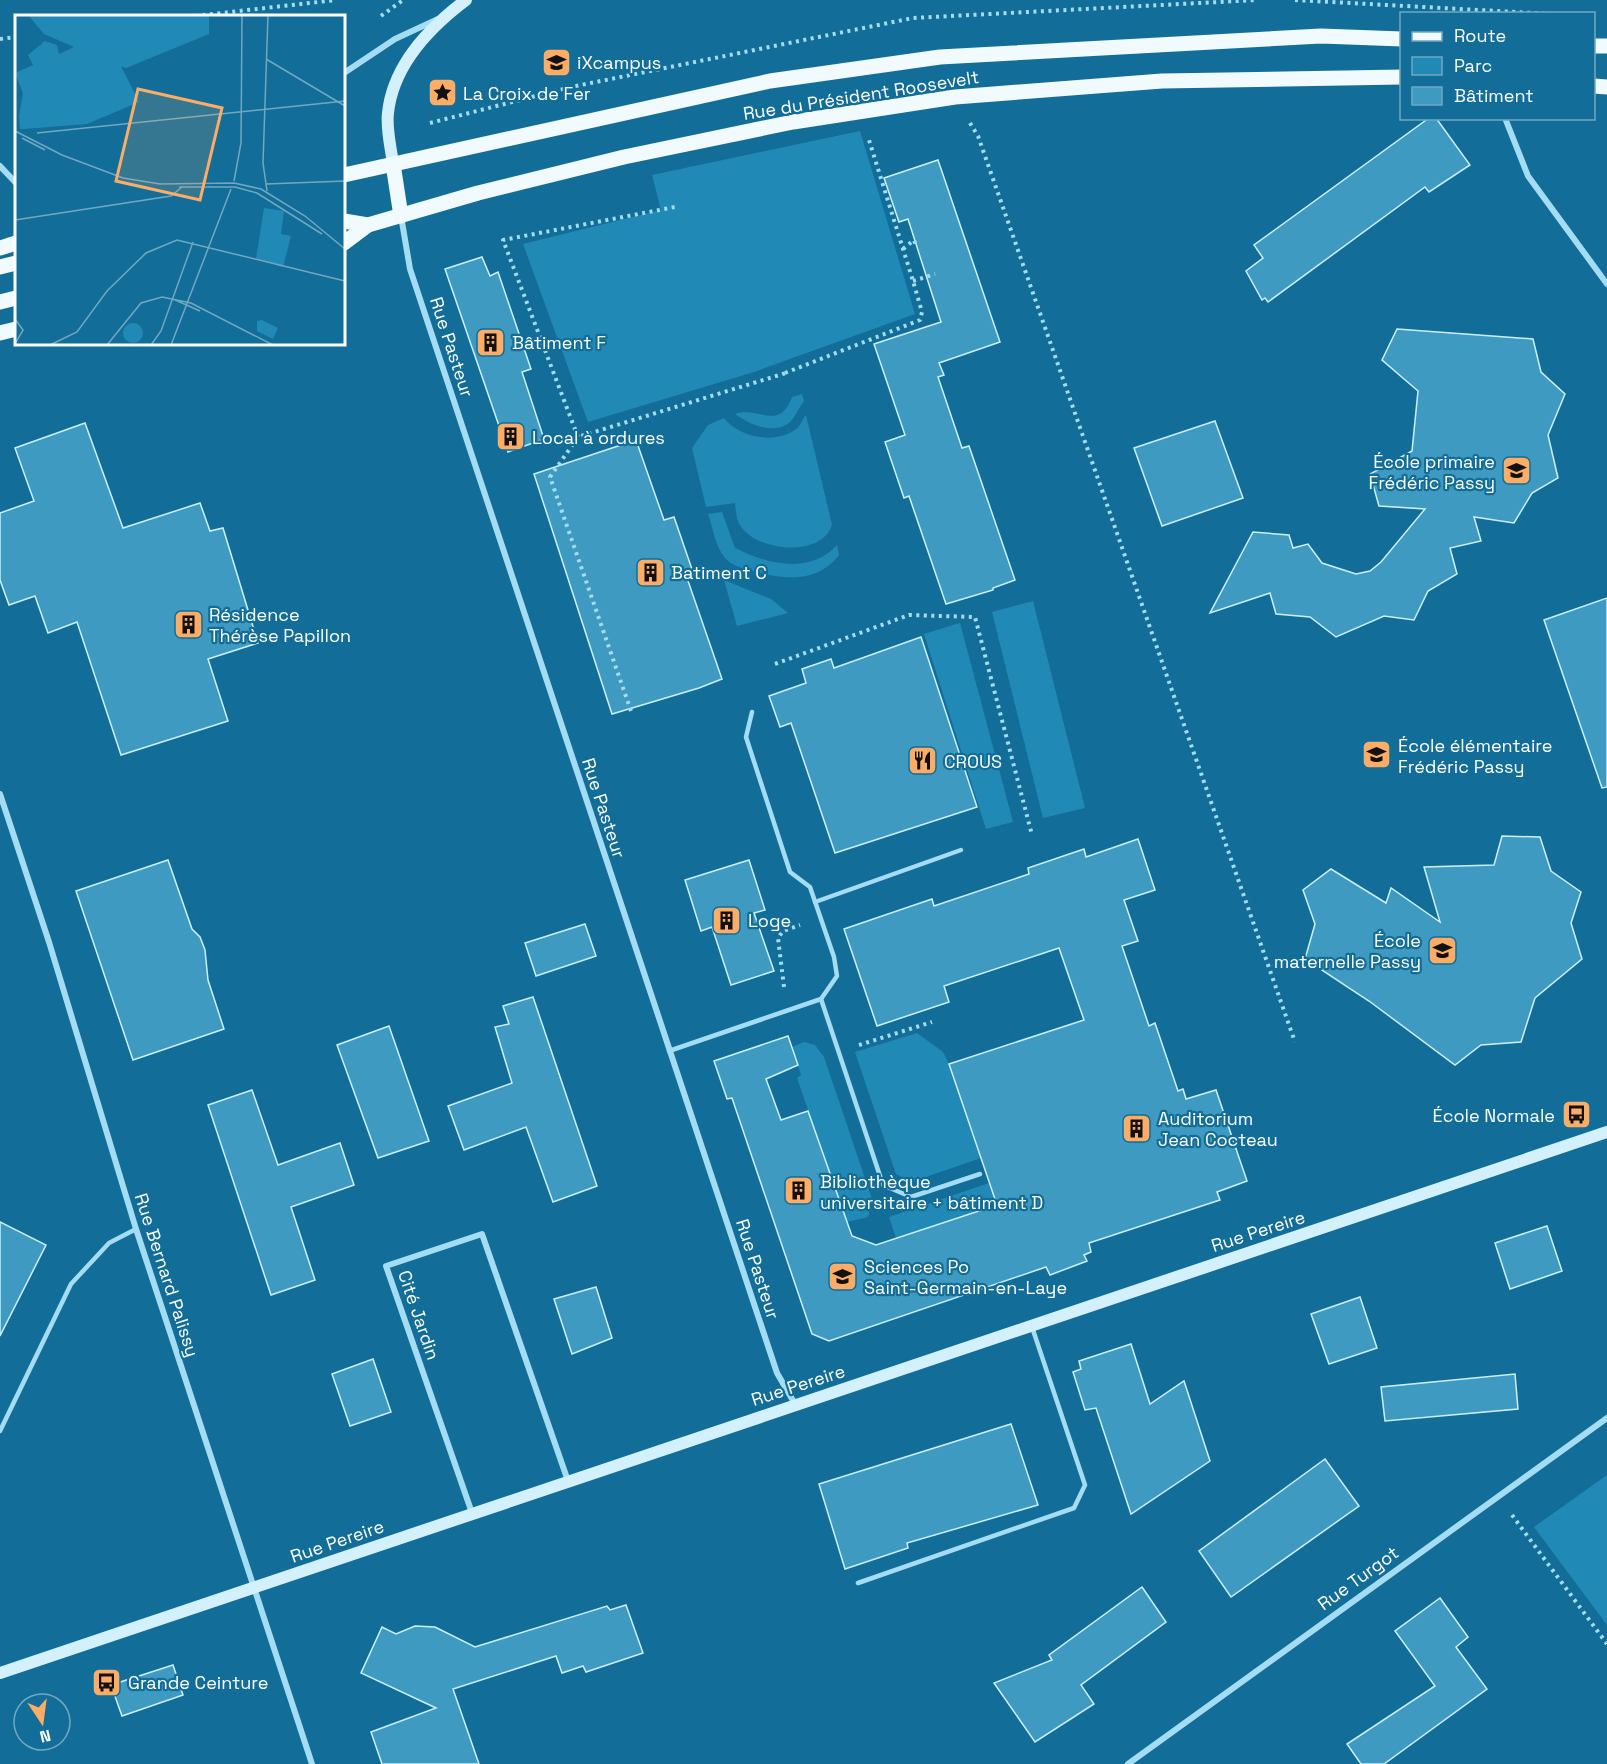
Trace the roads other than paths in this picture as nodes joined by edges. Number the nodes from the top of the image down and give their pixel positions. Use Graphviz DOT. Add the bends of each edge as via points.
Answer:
graph roads {
  1 [pos="466,0"];
  2 [pos="444,16"];
  3 [pos="1400,39"];
  4 [pos="345,72"];
  5 [pos="1400,77"];
  6 [pos="1506,120"];
  7 [pos="393,164"];
  8 [pos="0,166"];
  9 [pos="345,175"];
  10 [pos="15,182"];
  11 [pos="401,216"];
  12 [pos="345,221"];
  13 [pos="368,225"];
  14 [pos="345,242"];
  15 [pos="15,243"];
  16 [pos="0,248"];
  17 [pos="15,263"];
  18 [pos="0,267"];
  19 [pos="1607,284"];
  20 [pos="15,298"];
  21 [pos="0,302"];
  22 [pos="15,329"];
  23 [pos="0,333"];
  24 [pos="752,712"];
  25 [pos="0,794"];
  26 [pos="961,850"];
  27 [pos="815,902"];
  28 [pos="821,999"];
  29 [pos="669,1051"];
  30 [pos="1607,1132"];
  31 [pos="980,1174"];
  32 [pos="136,1229"];
  33 [pos="1031,1324"];
  34 [pos="795,1404"];
  35 [pos="1607,1418"];
  36 [pos="0,1431"];
  37 [pos="568,1481"];
  38 [pos="472,1513"];
  39 [pos="858,1583"];
  40 [pos="256,1588"];
  41 [pos="0,1673"];
  42 [pos="312,1764"];
  43 [pos="1128,1764"];
  1 -- 2 [label="street"];
  2 -- 4 [label="street" via="395,39"];
  2 -- 7 [label="street" via="417,46 398,77 388,113"];
  3 -- 7 [label="main road, Rue du Président Roosevelt" via="1321,36 940,57 770,81"];
  5 -- 11 [label="main road, Rue du Président Roosevelt" via="1162,81 955,97 793,122 624,157"];
  6 -- 19 [label="street" via="1528,176"];
  7 -- 9 [label="main road, Rue du Président Roosevelt"];
  7 -- 11 [label="main road"];
  8 -- 10 [label="street"];
  11 -- 13 [label="main road, Rue du Président Roosevelt"];
  11 -- 29 [label="street, Rue Pasteur" via="410,269"];
  12 -- 13 [label="main road"];
  13 -- 14 [label="main road, Rue du Président Roosevelt"];
  15 -- 16 [label="main road"];
  17 -- 18 [label="main road"];
  20 -- 21 [label="main road"];
  22 -- 23 [label="main road"];
  24 -- 27 [label="lane" via="746,737 790,872 810,887"];
  25 -- 32 [label="street, Rue Bernard Palissy"];
  26 -- 27 [label="lane"];
  27 -- 28 [label="lane" via="837,976"];
  28 -- 29 [label="lane"];
  28 -- 31 [label="lane" via="883,1185 911,1197"];
  29 -- 34 [label="street, Rue Pasteur" via="777,1373"];
  30 -- 33 [label="street, Rue Pereire"];
  32 -- 36 [label="lane" via="109,1244 71,1284"];
  32 -- 40 [label="street, Rue Bernard Palissy"];
  33 -- 34 [label="street, Rue Pereire"];
  33 -- 39 [label="lane" via="1085,1485 1074,1508"];
  34 -- 37 [label="street, Rue Pereire"];
  35 -- 43 [label="street, Rue Turgot"];
  37 -- 38 [label="street, Rue Pereire"];
  37 -- 38 [label="street, Cité Jardin" via="482,1234 386,1266"];
  38 -- 40 [label="street, Rue Pereire"];
  40 -- 41 [label="street, Rue Pereire"];
  40 -- 42 [label="street, Rue Bernard Palissy"];
}
